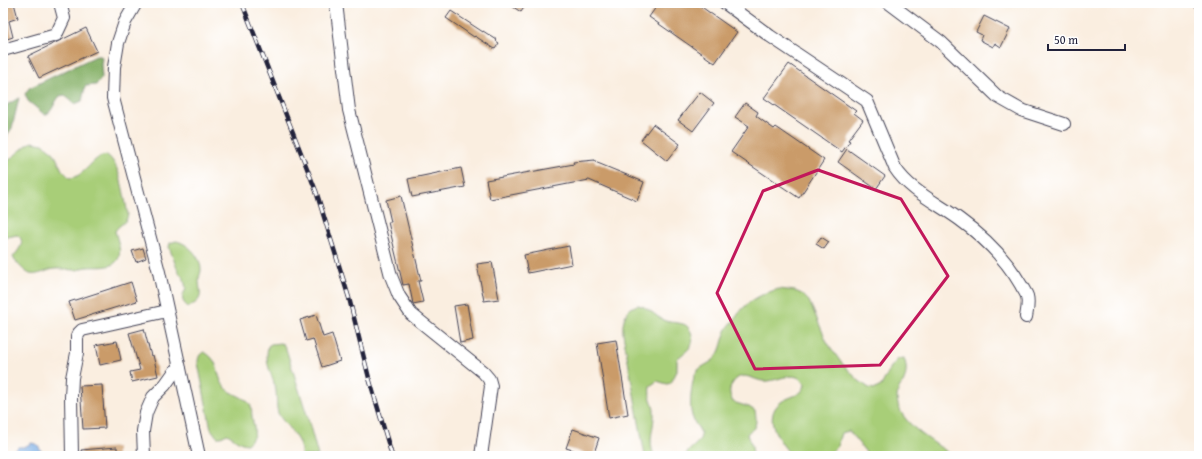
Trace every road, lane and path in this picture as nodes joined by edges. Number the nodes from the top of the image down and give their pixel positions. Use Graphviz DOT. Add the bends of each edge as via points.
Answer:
graph roads {
  1 [pos="60,3"];
  2 [pos="136,3"];
  3 [pos="336,3"];
  4 [pos="725,3"];
  5 [pos="889,3"];
  6 [pos="3,50"];
  7 [pos="1064,124"];
  8 [pos="167,311"];
  9 [pos="1026,317"];
  10 [pos="180,369"];
  11 [pos="72,456"];
  12 [pos="144,456"];
  13 [pos="199,456"];
  14 [pos="481,456"];
  1 -- 6 [label="street" via="64,18 56,35"];
  2 -- 8 [label="street" via="125,22 118,43 113,98"];
  3 -- 14 [label="street" via="349,110 391,276 399,296 411,314 489,379 491,386"];
  4 -- 9 [label="street" via="866,101 901,177 960,219 992,246 1014,272 1027,295"];
  5 -- 7 [label="street" via="941,42 998,97 1022,110"];
  8 -- 10 [label="street"];
  8 -- 11 [label="street" via="78,333 71,397"];
  10 -- 12 [label="street" via="175,371 154,397 146,413"];
  10 -- 13 [label="street"];
}
